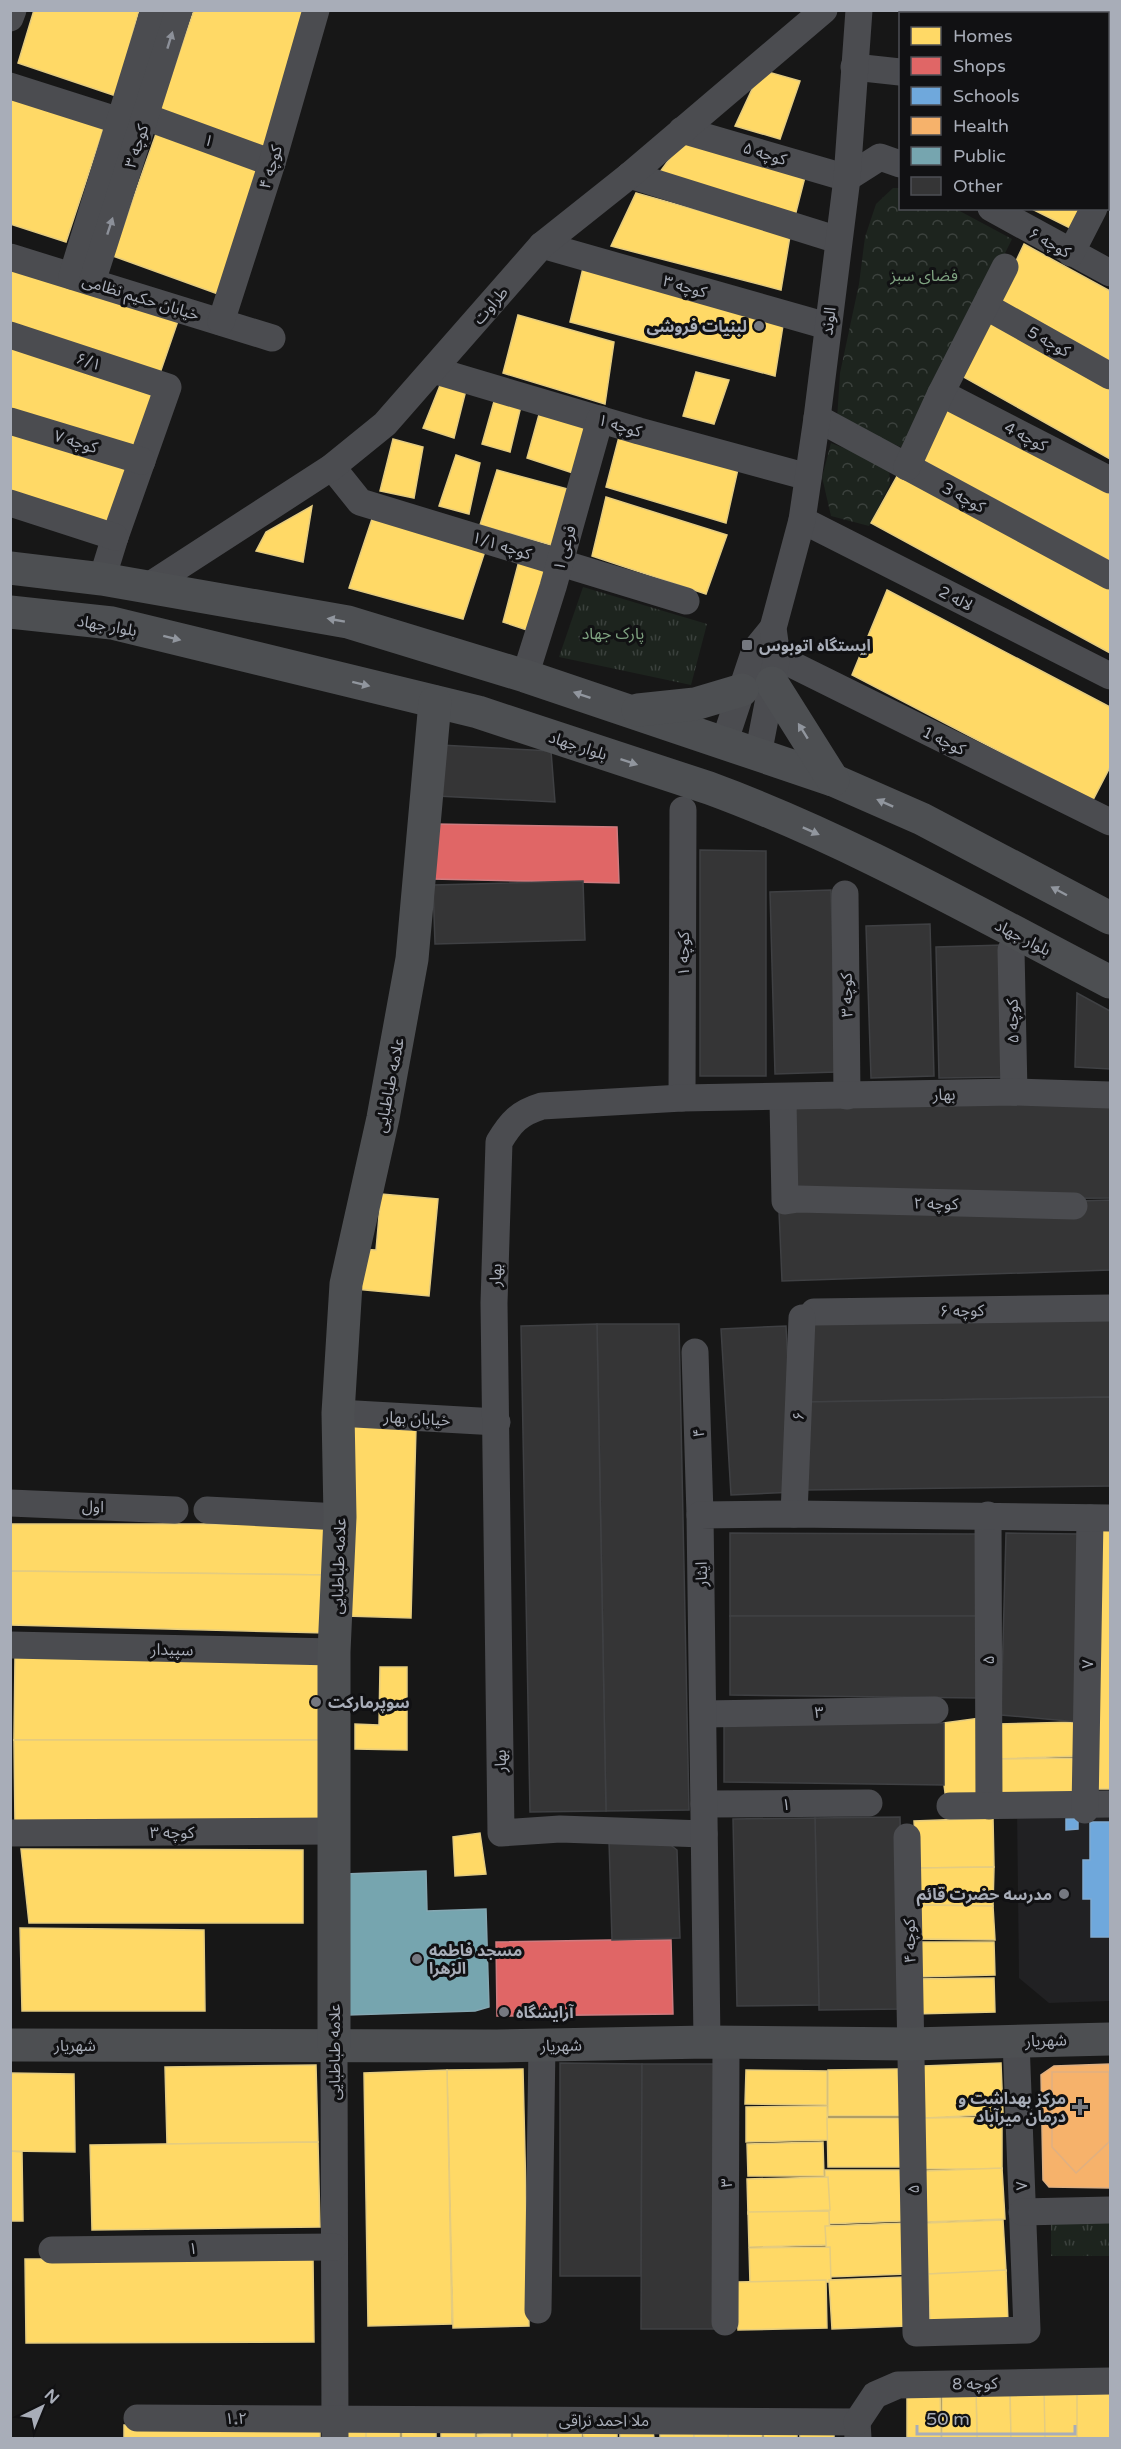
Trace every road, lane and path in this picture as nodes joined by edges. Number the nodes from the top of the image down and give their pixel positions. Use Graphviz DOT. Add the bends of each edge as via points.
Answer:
graph roads {
  1 [pos="13,10"];
  2 [pos="154,10"];
  3 [pos="179,10"];
  4 [pos="316,10"];
  5 [pos="824,10"];
  6 [pos="859,10"];
  7 [pos="10,18"];
  8 [pos="854,67"];
  9 [pos="899,72"];
  10 [pos="10,86"];
  11 [pos="133,119"];
  12 [pos="682,130"];
  13 [pos="272,163"];
  14 [pos="899,164"];
  15 [pos="630,175"];
  16 [pos="847,178"];
  17 [pos="995,210"];
  18 [pos="1093,210"];
  19 [pos="838,240"];
  20 [pos="542,245"];
  21 [pos="1071,253"];
  22 [pos="12,262"];
  23 [pos="1005,267"];
  24 [pos="1110,273"];
  25 [pos="82,279"];
  26 [pos="987,306"];
  27 [pos="221,322"];
  28 [pos="827,326"];
  29 [pos="10,335"];
  30 [pos="272,338"];
  31 [pos="433,370"];
  32 [pos="1110,376"];
  33 [pos="941,393"];
  34 [pos="817,418"];
  35 [pos="600,419"];
  36 [pos="10,421"];
  37 [pos="142,461"];
  38 [pos="332,467"];
  39 [pos="907,467"];
  40 [pos="1108,472"];
  41 [pos="808,477"];
  42 [pos="10,503"];
  43 [pos="802,520"];
  44 [pos="115,537"];
  45 [pos="560,563"];
  46 [pos="10,568"];
  47 [pos="1110,576"];
  48 [pos="102,579"];
  49 [pos="147,587"];
  50 [pos="686,601"];
  51 [pos="10,612"];
  52 [pos="773,628"];
  53 [pos="525,676"];
  54 [pos="1110,676"];
  55 [pos="764,677"];
  56 [pos="435,702"];
  57 [pos="629,711"];
  58 [pos="724,743"];
  59 [pos="758,755"];
  60 [pos="833,780"];
  61 [pos="709,788"];
  62 [pos="743,801"];
  63 [pos="683,810"];
  64 [pos="1110,822"];
  65 [pos="845,894"];
  66 [pos="1110,918"];
  67 [pos="1011,950"];
  68 [pos="1110,982"];
  69 [pos="1014,1092"];
  70 [pos="1110,1095"];
  71 [pos="847,1096"];
  72 [pos="791,1097"];
  73 [pos="682,1098"];
  74 [pos="1074,1206"];
  75 [pos="1110,1308"];
  76 [pos="808,1315"];
  77 [pos="695,1352"];
  78 [pos="338,1413"];
  79 [pos="497,1422"];
  80 [pos="10,1503"];
  81 [pos="175,1510"];
  82 [pos="207,1510"];
  83 [pos="794,1514"];
  84 [pos="700,1515"];
  85 [pos="988,1515"];
  86 [pos="340,1517"];
  87 [pos="1100,1518"];
  88 [pos="10,1645"];
  89 [pos="334,1653"];
  90 [pos="935,1710"];
  91 [pos="704,1714"];
  92 [pos="869,1803"];
  93 [pos="704,1804"];
  94 [pos="950,1806"];
  95 [pos="989,1806"];
  96 [pos="1093,1806"];
  97 [pos="333,1831"];
  98 [pos="10,1833"];
  99 [pos="704,1834"];
  100 [pos="907,1837"];
  101 [pos="1110,2038"];
  102 [pos="1016,2041"];
  103 [pos="717,2043"];
  104 [pos="911,2044"];
  105 [pos="10,2045"];
  106 [pos="334,2045"];
  107 [pos="542,2045"];
  108 [pos="1110,2210"];
  109 [pos="1022,2212"];
  110 [pos="334,2247"];
  111 [pos="52,2250"];
  112 [pos="538,2310"];
  113 [pos="725,2322"];
  114 [pos="1027,2330"];
  115 [pos="1110,2381"];
  116 [pos="137,2418"];
  117 [pos="335,2428"];
  118 [pos="857,2430"];
  1 -- 7 [label="street"];
  2 -- 11 [label="street, کوچه ۳"];
  11 -- 3 [label="street, کوچه ۳, one-way"];
  4 -- 13 [label="street, کوچه ۴"];
  5 -- 12 [label="street, طراوت"];
  6 -- 8 [label="street, الوند"];
  8 -- 9 [label="street"];
  8 -- 16 [label="street, الوند"];
  10 -- 11 [label="street, ۱"];
  11 -- 13 [label="street, ۱"];
  11 -- 25 [label="street, کوچه ۳"];
  12 -- 15 [label="street, طراوت"];
  12 -- 16 [label="street, کوچه ۵"];
  13 -- 27 [label="street, کوچه ۴"];
  14 -- 16 [label="street" via="880,157"];
  15 -- 19 [label="street"];
  15 -- 20 [label="street, طراوت"];
  16 -- 19 [label="street, الوند"];
  17 -- 21 [label="street, کوچه ۶"];
  18 -- 21 [label="street"];
  19 -- 28 [label="street, الوند"];
  20 -- 28 [label="street, کوچه ۳"];
  20 -- 31 [label="street, طراوت"];
  21 -- 24 [label="street, کوچه ۶"];
  22 -- 25 [label="street, خیابان حکیم نظامی"];
  23 -- 26 [label="street"];
  25 -- 27 [label="street, خیابان حکیم نظامی"];
  26 -- 32 [label="street, کوچه 5"];
  26 -- 33 [label="street"];
  27 -- 30 [label="street, خیابان حکیم نظامی"];
  28 -- 34 [label="street, الوند"];
  29 -- 37 [label="street, ۶/۱" via="168,387"];
  31 -- 35 [label="street, کوچه ۱"];
  31 -- 38 [label="street, طراوت" via="385,424"];
  33 -- 39 [label="street"];
  33 -- 40 [label="street, کوچه 4"];
  34 -- 39 [label="street, کوچه 3"];
  34 -- 41 [label="street, الوند"];
  35 -- 41 [label="street, کوچه ۱"];
  35 -- 45 [label="street, فرعی ۱"];
  36 -- 37 [label="street, کوچه ۷"];
  37 -- 44 [label="street"];
  38 -- 45 [label="street, کوچه ۱/۱" via="360,502"];
  38 -- 49 [label="street, طراوت"];
  39 -- 47 [label="street, کوچه 3"];
  41 -- 43 [label="street, الوند"];
  42 -- 44 [label="street"];
  43 -- 52 [label="street, الوند"];
  43 -- 54 [label="street, لاله 2"];
  44 -- 48 [label="street"];
  45 -- 50 [label="street, کوچه ۱/۱"];
  45 -- 53 [label="street, فرعی ۱"];
  46 -- 48 [label="main road"];
  48 -- 49 [label="main road"];
  53 -- 49 [label="main road, one-way" via="348,622"];
  51 -- 56 [label="main road, بلوار جهاد, one-way" via="112,623"];
  52 -- 55 [label="street, الوند"];
  52 -- 55 [label="street, الوند" via="755,650"];
  57 -- 53 [label="main road, one-way"];
  55 -- 57 [label="main road" via="695,704"];
  55 -- 58 [label="street, الوند"];
  55 -- 59 [label="street, الوند"];
  60 -- 55 [label="main road, one-way"];
  55 -- 64 [label="street, کوچه 1"];
  56 -- 61 [label="main road, بلوار جهاد, one-way" via="478,712"];
  56 -- 78 [label="main road, علامه طباطبایی" via="412,959 383,1118 346,1284"];
  57 -- 58 [label="main road"];
  58 -- 59 [label="main road"];
  58 -- 61 [label="main road"];
  59 -- 60 [label="main road"];
  59 -- 62 [label="main road"];
  66 -- 60 [label="main road, one-way" via="922,819"];
  61 -- 62 [label="main road, بلوار جهاد"];
  62 -- 68 [label="main road, بلوار جهاد, one-way" via="841,844"];
  63 -- 73 [label="street, کوچه ۱"];
  65 -- 71 [label="street, کوچه ۳"];
  67 -- 69 [label="street, کوچه ۵"];
  69 -- 70 [label="street, بهار"];
  69 -- 71 [label="street, بهار"];
  71 -- 72 [label="street, بهار"];
  72 -- 73 [label="street, بهار"];
  72 -- 74 [label="street, کوچه ۲" via="783,1102 784,1201"];
  73 -- 79 [label="street, بهار" via="542,1106 524,1111 499,1142 494,1302"];
  75 -- 76 [label="street, کوچه ۶"];
  76 -- 83 [label="street, ۶"];
  77 -- 84 [label="street, ۴"];
  78 -- 79 [label="street, خیابان بهار"];
  78 -- 86 [label="main road, علامه طباطبایی"];
  79 -- 99 [label="street, بهار" via="501,1833 560,1829"];
  80 -- 81 [label="street, اول"];
  82 -- 86 [label="street"];
  83 -- 84 [label="street"];
  83 -- 85 [label="street"];
  84 -- 91 [label="street, ایثار"];
  85 -- 87 [label="street"];
  85 -- 95 [label="street, ۵"];
  86 -- 89 [label="main road, علامه طباطبایی"];
  87 -- 96 [label="street, ۷"];
  88 -- 89 [label="street, سپیدار"];
  89 -- 97 [label="main road, علامه طباطبایی"];
  90 -- 91 [label="street, ۳"];
  91 -- 93 [label="street, ایثار"];
  92 -- 93 [label="street, ۱"];
  93 -- 99 [label="street, ایثار"];
  94 -- 95 [label="street"];
  95 -- 96 [label="street"];
  97 -- 98 [label="street, کوچه ۳"];
  97 -- 106 [label="main road, علامه طباطبایی"];
  99 -- 103 [label="street, ایثار"];
  100 -- 104 [label="street, کوچه ۴"];
  101 -- 102 [label="main road, شهریار"];
  102 -- 104 [label="main road, شهریار"];
  102 -- 109 [label="street, ۷"];
  103 -- 104 [label="main road, شهریار"];
  103 -- 107 [label="main road, شهریار"];
  103 -- 113 [label="street, ۳"];
  104 -- 114 [label="street, ۵" via="916,2333"];
  105 -- 106 [label="main road, شهریار"];
  106 -- 107 [label="main road, شهریار"];
  106 -- 110 [label="street, علامه طباطبایی"];
  107 -- 112 [label="street"];
  108 -- 109 [label="street"];
  109 -- 114 [label="street, ۷"];
  110 -- 111 [label="street, ۱"];
  110 -- 117 [label="street, علامه طباطبایی"];
  115 -- 118 [label="street, کوچه 8" via="898,2385 875,2395"];
  116 -- 117 [label="street, ۱.۲"];
  117 -- 118 [label="street, ملا احمد نراقی"];
}
